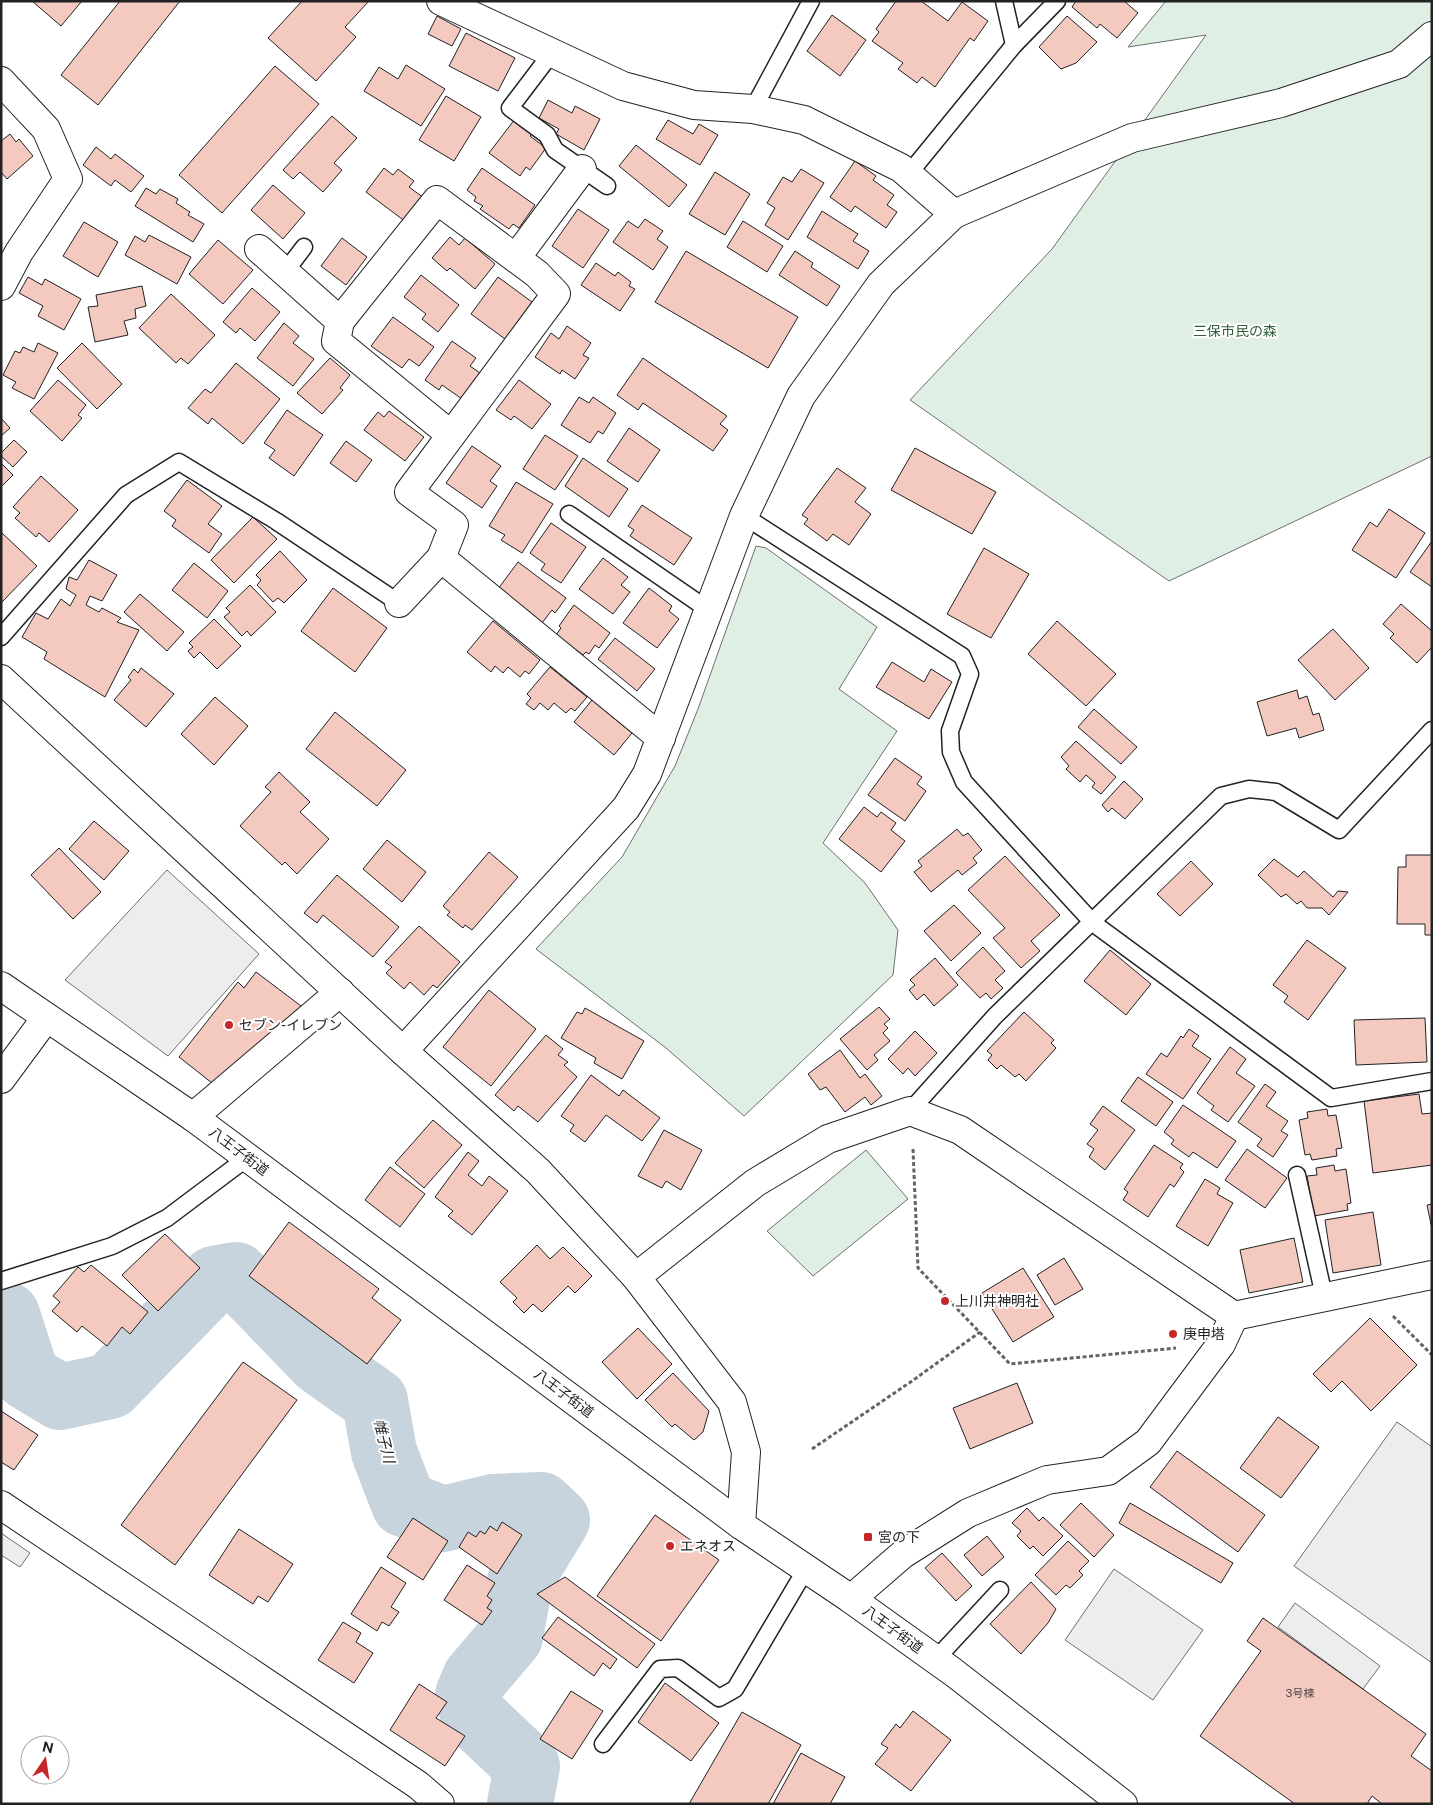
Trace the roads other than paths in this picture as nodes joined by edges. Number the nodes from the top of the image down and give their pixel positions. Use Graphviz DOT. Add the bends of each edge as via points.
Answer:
graph roads {
  1 [pos="441,1"];
  2 [pos="811,1"];
  3 [pos="1004,1"];
  4 [pos="1057,1"];
  5 [pos="1432,36"];
  6 [pos="1014,45"];
  7 [pos="551,54"];
  8 [pos="1,82"];
  9 [pos="752,109"];
  10 [pos="582,169"];
  11 [pos="908,176"];
  12 [pos="607,186"];
  13 [pos="954,214"];
  14 [pos="304,247"];
  15 [pos="259,249"];
  16 [pos="516,258"];
  17 [pos="284,272"];
  18 [pos="1,286"];
  19 [pos="340,321"];
  20 [pos="452,435"];
  21 [pos="569,514"];
  22 [pos="744,516"];
  23 [pos="441,558"];
  24 [pos="399,603"];
  25 [pos="710,611"];
  26 [pos="1,637"];
  27 [pos="1,679"];
  28 [pos="1432,730"];
  29 [pos="661,738"];
  30 [pos="1093,923"];
  31 [pos="1,986"];
  32 [pos="340,992"];
  33 [pos="46,1018"];
  34 [pos="403,1052"];
  35 [pos="1,1079"];
  36 [pos="1432,1081"];
  37 [pos="919,1114"];
  38 [pos="193,1117"];
  39 [pos="247,1158"];
  40 [pos="1297,1175"];
  41 [pos="1432,1275"];
  42 [pos="636,1276"];
  43 [pos="1,1281"];
  44 [pos="1324,1296"];
  45 [pos="1234,1316"];
  46 [pos="1,1505"];
  47 [pos="741,1525"];
  48 [pos="806,1568"];
  49 [pos="1000,1590"];
  50 [pos="851,1599"];
  51 [pos="935,1660"];
  52 [pos="603,1744"];
  53 [pos="440,1804"];
  54 [pos="1123,1804"];
  1 -- 7 [label="main road"];
  2 -- 9 [label="lane"];
  3 -- 6 [label="lane"];
  4 -- 6 [label="lane"];
  5 -- 13 [label="main road" via="1400,64 1281,103 1132,138"];
  6 -- 11 [label="lane"];
  7 -- 9 [label="main road" via="623,86 694,105"];
  7 -- 10 [label="lane" via="510,108 548,135 555,150"];
  8 -- 18 [label="main road" via="46,130 68,179"];
  9 -- 11 [label="main road" via="804,120 901,168"];
  10 -- 12 [label="lane"];
  10 -- 16 [label="main road"];
  11 -- 13 [label="main road"];
  13 -- 22 [label="main road" via="881,284 801,396"];
  14 -- 17 [label="lane"];
  15 -- 17 [label="main road"];
  16 -- 19 [label="main road" via="437,200"];
  16 -- 20 [label="main road" via="556,294"];
  17 -- 19 [label="main road"];
  19 -- 20 [label="main road" via="336,341"];
  20 -- 23 [label="main road" via="409,492 454,525"];
  21 -- 25 [label="lane"];
  22 -- 25 [label="main road"];
  22 -- 30 [label="lane" via="962,656 970,674 950,731 951,752 964,782"];
  23 -- 24 [label="main road"];
  23 -- 29 [label="main road"];
  24 -- 26 [label="lane" via="276,521 178,462 126,496"];
  25 -- 29 [label="main road"];
  27 -- 32 [label="main road"];
  28 -- 30 [label="lane" via="1339,830 1276,792 1249,789 1221,796"];
  29 -- 34 [label="main road" via="647,774 626,808"];
  30 -- 36 [label="lane" via="1331,1098"];
  30 -- 37 [label="lane" via="995,1016"];
  31 -- 33 [label="main road, 八王子街道"];
  32 -- 34 [label="main road"];
  32 -- 38 [label="main road"];
  33 -- 35 [label="main road"];
  33 -- 38 [label="main road, 八王子街道"];
  34 -- 42 [label="main road" via="538,1170"];
  37 -- 42 [label="main road" via="828,1139 754,1183"];
  37 -- 45 [label="main road" via="960,1130"];
  38 -- 39 [label="main road, 八王子街道"];
  39 -- 43 [label="lane" via="167,1218 120,1242"];
  39 -- 47 [label="main road, 八王子街道"];
  40 -- 44 [label="lane"];
  41 -- 44 [label="main road"];
  42 -- 47 [label="main road" via="732,1402 746,1452"];
  44 -- 45 [label="main road"];
  45 -- 50 [label="main road" via="1221,1344 1148,1442 1108,1471 1047,1480 968,1513 902,1554"];
  46 -- 53 [label="main road" via="418,1785"];
  47 -- 48 [label="main road, 八王子街道"];
  48 -- 50 [label="main road, 八王子街道"];
  48 -- 52 [label="lane" via="735,1689 719,1698 678,1668 660,1669"];
  49 -- 51 [label="lane"];
  50 -- 51 [label="main road, 八王子街道"];
  51 -- 54 [label="main road, 八王子街道"];
}
